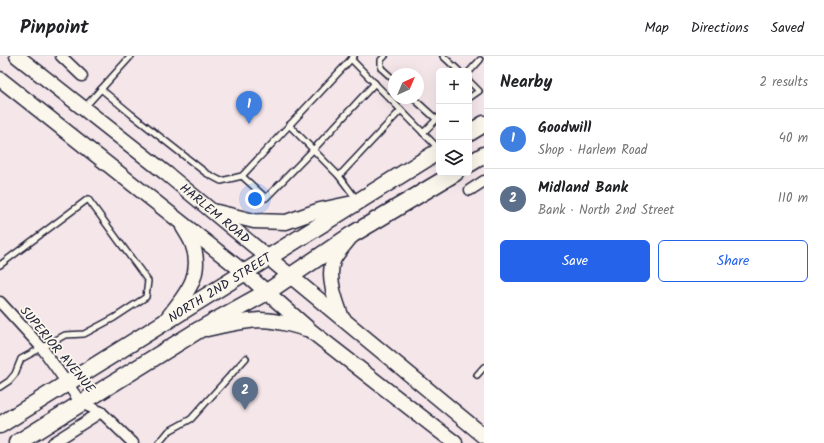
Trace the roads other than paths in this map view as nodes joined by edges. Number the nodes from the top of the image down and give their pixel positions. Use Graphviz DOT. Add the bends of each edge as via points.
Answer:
graph roads {
  1 [pos="17,56"];
  2 [pos="61,56"];
  3 [pos="131,56"];
  4 [pos="385,56"];
  5 [pos="443,56"];
  6 [pos="353,58"];
  7 [pos="480,60"];
  8 [pos="456,68"];
  9 [pos="472,69"];
  10 [pos="388,74"];
  11 [pos="82,76"];
  12 [pos="0,79"];
  13 [pos="375,83"];
  14 [pos="472,84"];
  15 [pos="101,89"];
  16 [pos="472,96"];
  17 [pos="420,104"];
  18 [pos="84,108"];
  19 [pos="400,110"];
  20 [pos="436,116"];
  21 [pos="436,120"];
  22 [pos="484,124"];
  23 [pos="289,125"];
  24 [pos="472,131"];
  25 [pos="423,133"];
  26 [pos="436,147"];
  27 [pos="313,150"];
  28 [pos="436,152"];
  29 [pos="484,155"];
  30 [pos="472,162"];
  31 [pos="242,176"];
  32 [pos="339,176"];
  33 [pos="450,176"];
  34 [pos="484,181"];
  35 [pos="470,190"];
  36 [pos="359,202"];
  37 [pos="210,209"];
  38 [pos="180,221"];
  39 [pos="353,234"];
  40 [pos="268,258"];
  41 [pos="0,265"];
  42 [pos="245,273"];
  43 [pos="290,276"];
  44 [pos="267,292"];
  45 [pos="0,302"];
  46 [pos="342,319"];
  47 [pos="164,322"];
  48 [pos="197,331"];
  49 [pos="311,331"];
  50 [pos="42,348"];
  51 [pos="246,358"];
  52 [pos="484,367"];
  53 [pos="477,375"];
  54 [pos="67,383"];
  55 [pos="0,387"];
  56 [pos="82,403"];
  57 [pos="101,412"];
  58 [pos="0,425"];
  59 [pos="484,436"];
  60 [pos="17,443"];
  61 [pos="52,443"];
  62 [pos="133,443"];
  63 [pos="159,443"];
  64 [pos="455,443"];
  1 -- 18 [label="main road, HARLEM ROAD"];
  2 -- 11 [label="street"];
  3 -- 15 [label="lane"];
  4 -- 10 [label="lane" via="381,60 381,68"];
  5 -- 8 [label="lane"];
  6 -- 13 [label="lane"];
  6 -- 23 [label="lane"];
  7 -- 9 [label="lane"];
  12 -- 38 [label="main road, HARLEM ROAD"];
  13 -- 19 [label="lane"];
  13 -- 27 [label="lane"];
  14 -- 16 [label="lane" via="479,91"];
  15 -- 18 [label="lane"];
  15 -- 31 [label="lane" via="206,173 221,181"];
  17 -- 20 [label="lane"];
  18 -- 37 [label="main road, HARLEM ROAD"];
  19 -- 25 [label="lane"];
  19 -- 32 [label="lane"];
  21 -- 25 [label="lane"];
  22 -- 24 [label="main road"];
  23 -- 27 [label="lane"];
  23 -- 31 [label="lane"];
  25 -- 26 [label="lane"];
  27 -- 31 [label="lane" via="266,198"];
  27 -- 32 [label="lane"];
  28 -- 36 [label="main road, NORTH 2ND STREET"];
  29 -- 30 [label="main road"];
  32 -- 36 [label="lane"];
  33 -- 39 [label="main road, NORTH 2ND STREET"];
  34 -- 35 [label="street"];
  36 -- 37 [label="main road" via="320,210 286,222 254,221"];
  36 -- 40 [label="main road, NORTH 2ND STREET"];
  37 -- 40 [label="main road, HARLEM ROAD"];
  38 -- 42 [label="main road, HARLEM ROAD"];
  38 -- 47 [label="main road" via="192,244 197,266 193,283"];
  39 -- 43 [label="main road, NORTH 2ND STREET"];
  39 -- 46 [label="main road" via="333,261 331,282"];
  40 -- 42 [label="main road, NORTH 2ND STREET"];
  40 -- 43 [label="main road, HARLEM ROAD"];
  41 -- 50 [label="lane" via="88,199 148,281 146,297 114,318 84,334 65,335"];
  42 -- 44 [label="main road, HARLEM ROAD"];
  42 -- 47 [label="main road, NORTH 2ND STREET"];
  43 -- 44 [label="main road, NORTH 2ND STREET"];
  43 -- 46 [label="main road, HARLEM ROAD"];
  44 -- 48 [label="main road, NORTH 2ND STREET"];
  44 -- 49 [label="main road, HARLEM ROAD"];
  45 -- 50 [label="street, SUPERIOR AVENUE"];
  46 -- 59 [label="main road, HARLEM ROAD"];
  47 -- 54 [label="main road, NORTH 2ND STREET"];
  48 -- 49 [label="main road" via="261,320 294,325"];
  48 -- 56 [label="main road, NORTH 2ND STREET"];
  49 -- 64 [label="main road, HARLEM ROAD"];
  50 -- 54 [label="street, SUPERIOR AVENUE"];
  50 -- 55 [label="lane" via="21,359 15,374"];
  51 -- 63 [label="lane" via="191,419 169,431"];
  52 -- 53 [label="lane"];
  54 -- 56 [label="street, SUPERIOR AVENUE"];
  54 -- 58 [label="main road, NORTH 2ND STREET"];
  56 -- 57 [label="street, SUPERIOR AVENUE"];
  56 -- 60 [label="main road, NORTH 2ND STREET"];
  57 -- 61 [label="street"];
  57 -- 62 [label="street, SUPERIOR AVENUE"];
}
